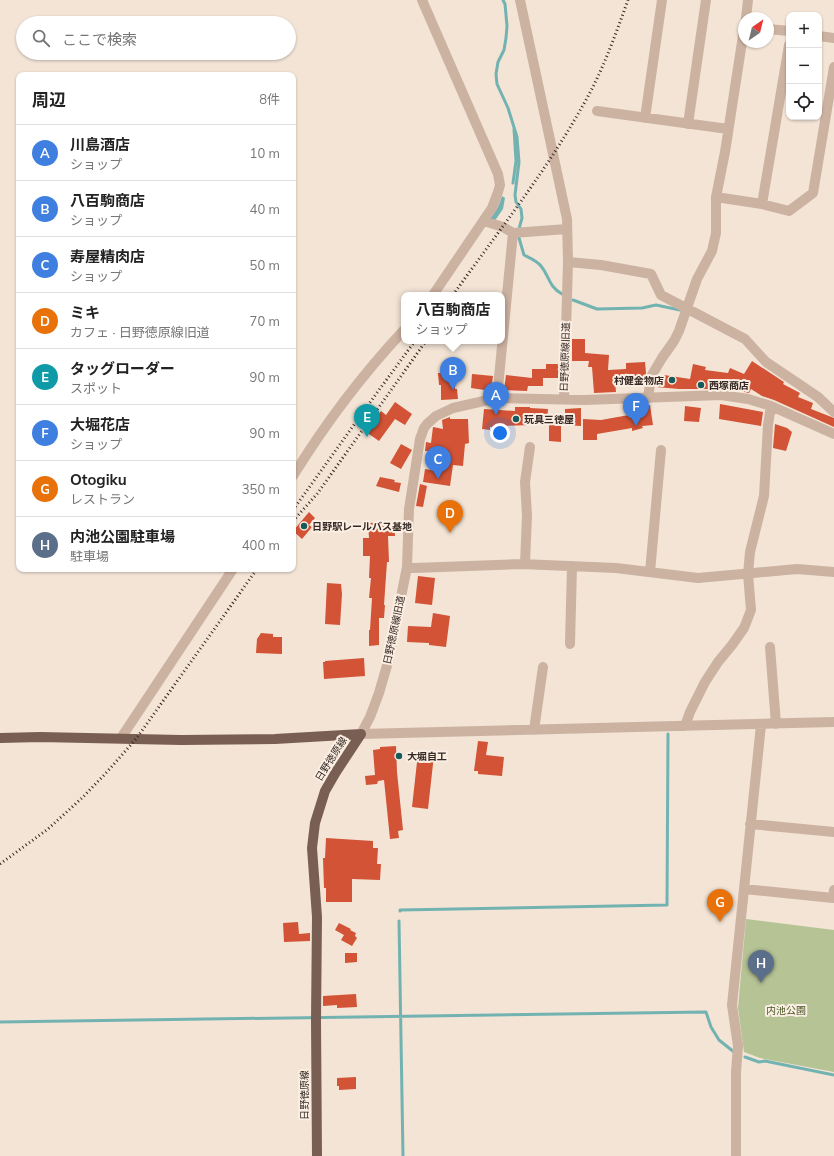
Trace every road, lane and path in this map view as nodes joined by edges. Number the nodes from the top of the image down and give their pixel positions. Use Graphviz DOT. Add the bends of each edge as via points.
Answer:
graph roads {
  1 [pos="422,0"];
  2 [pos="520,0"];
  3 [pos="662,0"];
  4 [pos="706,0"];
  5 [pos="748,0"];
  6 [pos="747,12"];
  7 [pos="774,30"];
  8 [pos="786,31"];
  9 [pos="822,36"];
  10 [pos="834,38"];
  11 [pos="741,48"];
  12 [pos="789,48"];
  13 [pos="834,67"];
  14 [pos="597,111"];
  15 [pos="645,118"];
  16 [pos="688,124"];
  17 [pos="728,129"];
  18 [pos="716,197"];
  19 [pos="762,204"];
  20 [pos="484,221"];
  21 [pos="567,229"];
  22 [pos="513,233"];
  23 [pos="568,262"];
  24 [pos="434,292"];
  25 [pos="687,310"];
  26 [pos="505,316"];
  27 [pos="401,333"];
  28 [pos="502,344"];
  29 [pos="648,396"];
  30 [pos="497,398"];
  31 [pos="564,399"];
  32 [pos="771,406"];
  33 [pos="834,412"];
  34 [pos="834,434"];
  35 [pos="530,447"];
  36 [pos="661,450"];
  37 [pos="296,472"];
  38 [pos="525,564"];
  39 [pos="572,566"];
  40 [pos="407,567"];
  41 [pos="231,572"];
  42 [pos="650,572"];
  43 [pos="834,572"];
  44 [pos="748,574"];
  45 [pos="570,644"];
  46 [pos="770,647"];
  47 [pos="543,667"];
  48 [pos="834,722"];
  49 [pos="761,724"];
  50 [pos="776,724"];
  51 [pos="685,726"];
  52 [pos="534,730"];
  53 [pos="360,734"];
  54 [pos="0,738"];
  55 [pos="121,738"];
  56 [pos="750,824"];
  57 [pos="834,832"];
  58 [pos="744,889"];
  59 [pos="834,890"];
  60 [pos="317,1156"];
  61 [pos="736,1156"];
  1 -- 20 [label="street" via="498,174 498,192"];
  2 -- 21 [label="street, 日野徳原線旧道"];
  3 -- 15 [label="street"];
  4 -- 16 [label="street"];
  5 -- 6 [label="street"];
  7 -- 8 [label="street"];
  9 -- 10 [label="street"];
  11 -- 17 [label="street"];
  12 -- 19 [label="street"];
  13 -- 19 [label="street" via="813,193 788,211"];
  14 -- 15 [label="street"];
  15 -- 16 [label="street"];
  16 -- 17 [label="street"];
  17 -- 18 [label="street"];
  18 -- 19 [label="street"];
  18 -- 25 [label="street" via="716,233 712,251 697,278"];
  20 -- 22 [label="street"];
  20 -- 24 [label="street"];
  21 -- 22 [label="street"];
  21 -- 23 [label="street, 日野徳原線旧道"];
  22 -- 26 [label="street"];
  23 -- 25 [label="street" via="652,274 661,295"];
  23 -- 31 [label="street, 日野徳原線旧道"];
  25 -- 29 [label="street" via="674,341 652,375"];
  25 -- 33 [label="street" via="745,339 766,362 818,397"];
  27 -- 37 [label="street" via="342,404"];
  28 -- 30 [label="street"];
  29 -- 31 [label="street"];
  29 -- 32 [label="street" via="720,395"];
  30 -- 31 [label="street, 日野徳原線旧道"];
  30 -- 40 [label="street, 日野徳原線旧道" via="453,408 430,419 424,428 408,509"];
  32 -- 34 [label="street"];
  32 -- 44 [label="street" via="764,496 750,552"];
  35 -- 38 [label="street" via="525,482"];
  36 -- 42 [label="street"];
  38 -- 39 [label="street"];
  38 -- 40 [label="street"];
  39 -- 42 [label="street"];
  39 -- 45 [label="street"];
  40 -- 53 [label="street, 日野徳原線旧道" via="388,662 370,717"];
  41 -- 55 [label="street"];
  42 -- 44 [label="street" via="698,578"];
  43 -- 44 [label="street" via="797,569"];
  44 -- 51 [label="street" via="751,610 744,628 718,662"];
  46 -- 50 [label="street"];
  47 -- 52 [label="street"];
  48 -- 50 [label="street"];
  49 -- 50 [label="street"];
  49 -- 51 [label="street"];
  49 -- 56 [label="street"];
  51 -- 52 [label="street"];
  52 -- 53 [label="street"];
  53 -- 55 [label="main road, 日野徳原線" via="275,739"];
  53 -- 60 [label="main road, 日野徳原線" via="325,791 315,823 312,848 317,917"];
  54 -- 55 [label="main road, 日野徳原線"];
  56 -- 57 [label="street"];
  56 -- 58 [label="street"];
  58 -- 59 [label="street" via="833,898"];
  58 -- 61 [label="street" via="732,1005 738,1046"];
}
